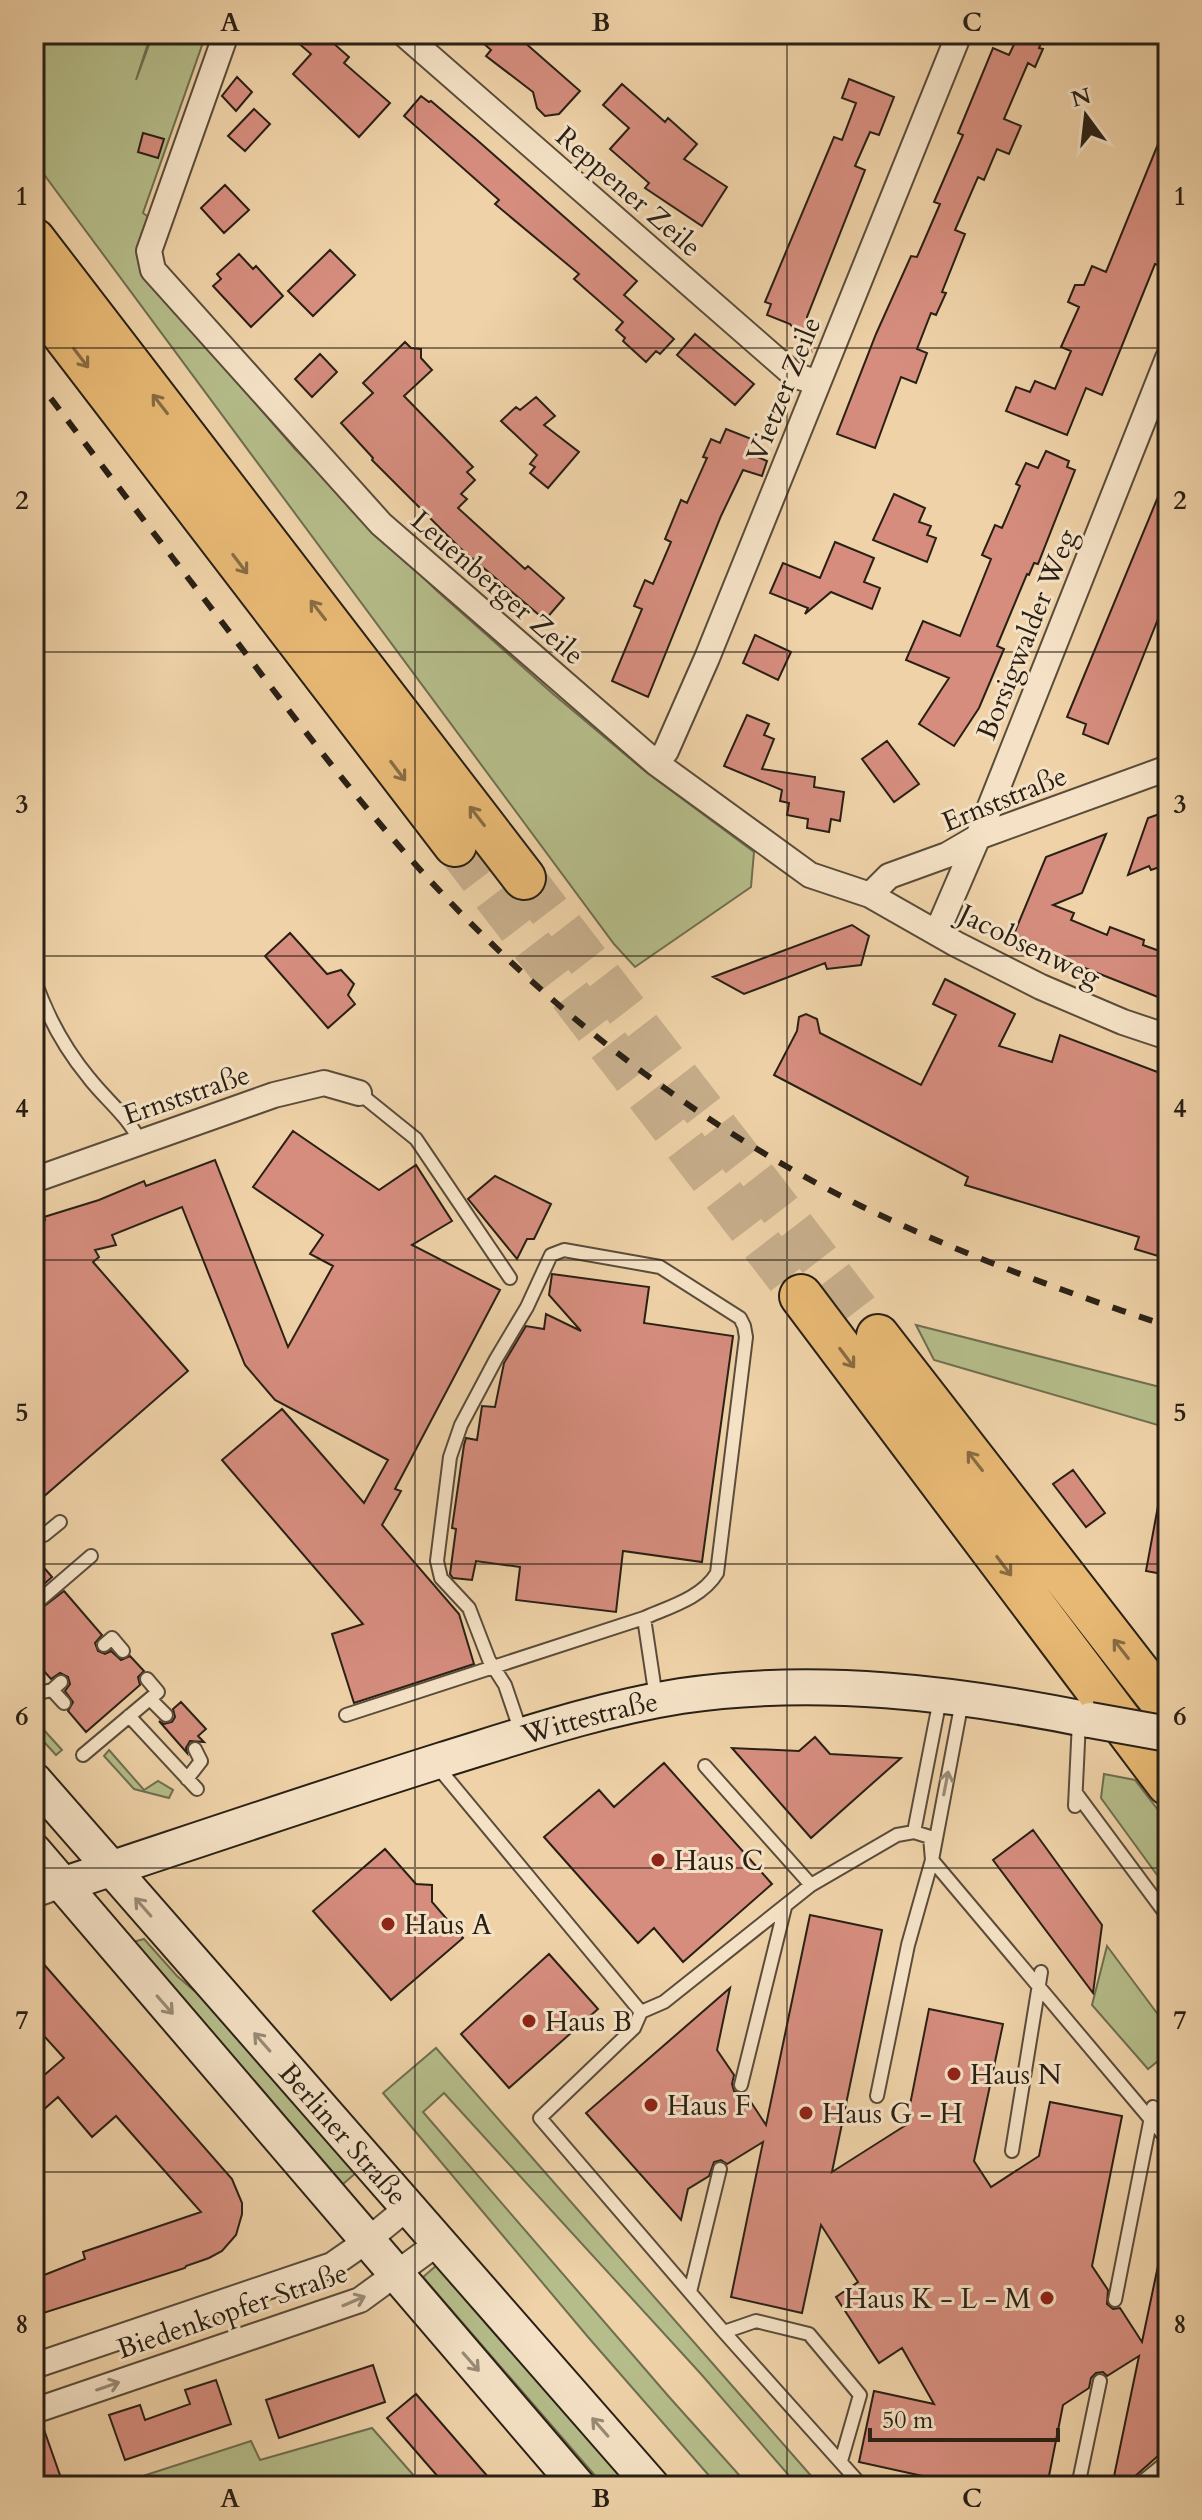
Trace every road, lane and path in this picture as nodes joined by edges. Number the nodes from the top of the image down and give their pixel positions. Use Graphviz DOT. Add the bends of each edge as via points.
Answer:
graph roads {
  1 [pos="226,34"];
  2 [pos="959,34"];
  3 [pos="405,35"];
  4 [pos="34,240"];
  5 [pos="34,296"];
  6 [pos="1168,358"];
  7 [pos="818,383"];
  8 [pos="656,763"];
  9 [pos="1168,768"];
  10 [pos="978,837"];
  11 [pos="455,845"];
  12 [pos="524,878"];
  13 [pos="870,895"];
  14 [pos="937,932"];
  15 [pos="34,978"];
  16 [pos="1168,1037"];
  17 [pos="359,1093"];
  18 [pos="140,1142"];
  19 [pos="34,1180"];
  20 [pos="510,1278"];
  21 [pos="801,1296"];
  22 [pos="878,1336"];
  23 [pos="60,1522"];
  24 [pos="34,1524"];
  25 [pos="91,1556"];
  26 [pos="34,1605"];
  27 [pos="644,1618"];
  28 [pos="104,1645"];
  29 [pos="123,1651"];
  30 [pos="493,1666"];
  31 [pos="147,1679"];
  32 [pos="34,1694"];
  33 [pos="128,1696"];
  34 [pos="952,1697"];
  35 [pos="657,1701"];
  36 [pos="64,1703"];
  37 [pos="139,1707"];
  38 [pos="1168,1710"];
  39 [pos="107,1714"];
  40 [pos="166,1715"];
  41 [pos="346,1715"];
  42 [pos="1085,1719"];
  43 [pos="117,1726"];
  44 [pos="88,1731"];
  45 [pos="1168,1734"];
  46 [pos="522,1735"];
  47 [pos="98,1743"];
  48 [pos="195,1749"];
  49 [pos="83,1755"];
  50 [pos="434,1763"];
  51 [pos="705,1766"];
  52 [pos="187,1779"];
  53 [pos="34,1780"];
  54 [pos="1168,1784"];
  55 [pos="197,1789"];
  56 [pos="914,1832"];
  57 [pos="34,1851"];
  58 [pos="932,1860"];
  59 [pos="110,1869"];
  60 [pos="811,1885"];
  61 [pos="48,1890"];
  62 [pos="785,1907"];
  63 [pos="1168,1917"];
  64 [pos="585,1921"];
  65 [pos="575,1930"];
  66 [pos="1041,1972"];
  67 [pos="1039,1988"];
  68 [pos="641,2012"];
  69 [pos="741,2085"];
  70 [pos="877,2096"];
  71 [pos="1153,2107"];
  72 [pos="1151,2122"];
  73 [pos="1168,2140"];
  74 [pos="1012,2151"];
  75 [pos="720,2169"];
  76 [pos="407,2208"];
  77 [pos="368,2240"];
  78 [pos="438,2243"];
  79 [pos="396,2274"];
  80 [pos="690,2292"];
  81 [pos="1115,2300"];
  82 [pos="724,2332"];
  83 [pos="849,2358"];
  84 [pos="34,2366"];
  85 [pos="837,2368"];
  86 [pos="1100,2381"];
  87 [pos="34,2411"];
  88 [pos="841,2461"];
  89 [pos="1168,2461"];
  90 [pos="578,2486"];
  91 [pos="652,2486"];
  92 [pos="862,2486"];
  93 [pos="1078,2486"];
  94 [pos="1137,2486"];
  1 -- 8 [label="street, Leuenberger Zeile" via="149,251 153,270 381,524"];
  2 -- 7 [label="street, Vietzer Zeile"];
  3 -- 7 [label="street, Reppener Zeile" via="794,375"];
  12 -- 4 [label="highway, one-way"];
  5 -- 11 [label="highway, one-way"];
  6 -- 10 [label="street, Borsigwalder Weg"];
  7 -- 8 [label="street, Vietzer Zeile" via="707,658"];
  8 -- 13 [label="street, Leuenberger Zeile" via="810,875"];
  9 -- 10 [label="street, Ernststraße"];
  10 -- 13 [label="street, Ernststraße" via="947,855 889,876"];
  10 -- 14 [label="street, Borsigwalder Weg"];
  13 -- 14 [label="street, Jacobsenweg"];
  14 -- 16 [label="street, Jacobsenweg" via="1041,987"];
  15 -- 18 [label="lane" via="46,1012 88,1077 134,1128"];
  17 -- 18 [label="street, Ernststraße" via="324,1083"];
  17 -- 20 [label="lane" via="416,1139"];
  18 -- 19 [label="street, Ernststraße"];
  21 -- 54 [label="highway, one-way"];
  38 -- 22 [label="highway, one-way"];
  23 -- 24 [label="lane" via="44,1535"];
  25 -- 26 [label="lane"];
  27 -- 30 [label="lane"];
  27 -- 30 [label="lane" via="700,1592 717,1573 744,1326 740,1318 660,1267 564,1250 551,1255 461,1425 450,1457 438,1570 469,1608"];
  27 -- 35 [label="lane"];
  28 -- 29 [label="lane" via="112,1638"];
  30 -- 41 [label="lane"];
  30 -- 46 [label="lane"];
  31 -- 37 [label="lane" via="158,1692"];
  32 -- 36 [label="lane" via="56,1686"];
  33 -- 37 [label="lane"];
  34 -- 35 [label="main road, Wittestraße" via="797,1688"];
  34 -- 42 [label="main road, Wittestraße"];
  34 -- 56 [label="lane"];
  58 -- 34 [label="lane, one-way"];
  35 -- 46 [label="main road, Wittestraße"];
  37 -- 40 [label="lane"];
  37 -- 43 [label="lane"];
  37 -- 52 [label="lane"];
  39 -- 43 [label="lane"];
  42 -- 45 [label="main road, Wittestraße, bridge"];
  42 -- 63 [label="lane" via="1076,1799"];
  43 -- 47 [label="lane"];
  44 -- 47 [label="lane"];
  46 -- 50 [label="main road, Wittestraße"];
  47 -- 49 [label="lane"];
  48 -- 52 [label="lane" via="201,1761"];
  50 -- 59 [label="main road, Wittestraße"];
  50 -- 65 [label="lane"];
  51 -- 60 [label="lane"];
  52 -- 55 [label="lane"];
  53 -- 59 [label="main road, Berliner Straße"];
  56 -- 58 [label="lane" via="930,1837"];
  56 -- 60 [label="lane" via="897,1835"];
  57 -- 61 [label="main road, Berliner Straße"];
  58 -- 67 [label="lane"];
  58 -- 70 [label="lane" via="908,1945"];
  59 -- 61 [label="main road, Wittestraße"];
  76 -- 59 [label="main road, Berliner Straße, one-way"];
  60 -- 62 [label="lane"];
  61 -- 77 [label="main road, Berliner Straße, one-way"];
  62 -- 68 [label="lane" via="664,2002"];
  62 -- 69 [label="lane"];
  64 -- 65 [label="lane"];
  65 -- 68 [label="lane"];
  66 -- 67 [label="lane"];
  67 -- 72 [label="lane"];
  67 -- 74 [label="lane"];
  68 -- 80 [label="lane" via="634,2028 540,2118"];
  71 -- 72 [label="lane"];
  72 -- 73 [label="lane"];
  72 -- 81 [label="lane"];
  75 -- 80 [label="lane"];
  76 -- 77 [label="street, Biedenkopfer Straße"];
  76 -- 78 [label="main road, Berliner Straße"];
  77 -- 79 [label="main road, Berliner Straße"];
  77 -- 84 [label="street, Biedenkopfer Straße" via="332,2265"];
  78 -- 79 [label="street, Biedenkopfer Straße"];
  91 -- 78 [label="main road, Berliner Straße, one-way"];
  87 -- 79 [label="street, Biedenkopfer Straße, one-way" via="360,2300"];
  79 -- 90 [label="main road, Berliner Straße, one-way"];
  80 -- 82 [label="lane"];
  82 -- 85 [label="lane" via="756,2321 809,2334"];
  82 -- 88 [label="lane" via="784,2390"];
  83 -- 85 [label="lane"];
  85 -- 88 [label="lane" via="860,2395"];
  86 -- 93 [label="lane"];
  88 -- 92 [label="lane"];
  89 -- 94 [label="lane"];
}
